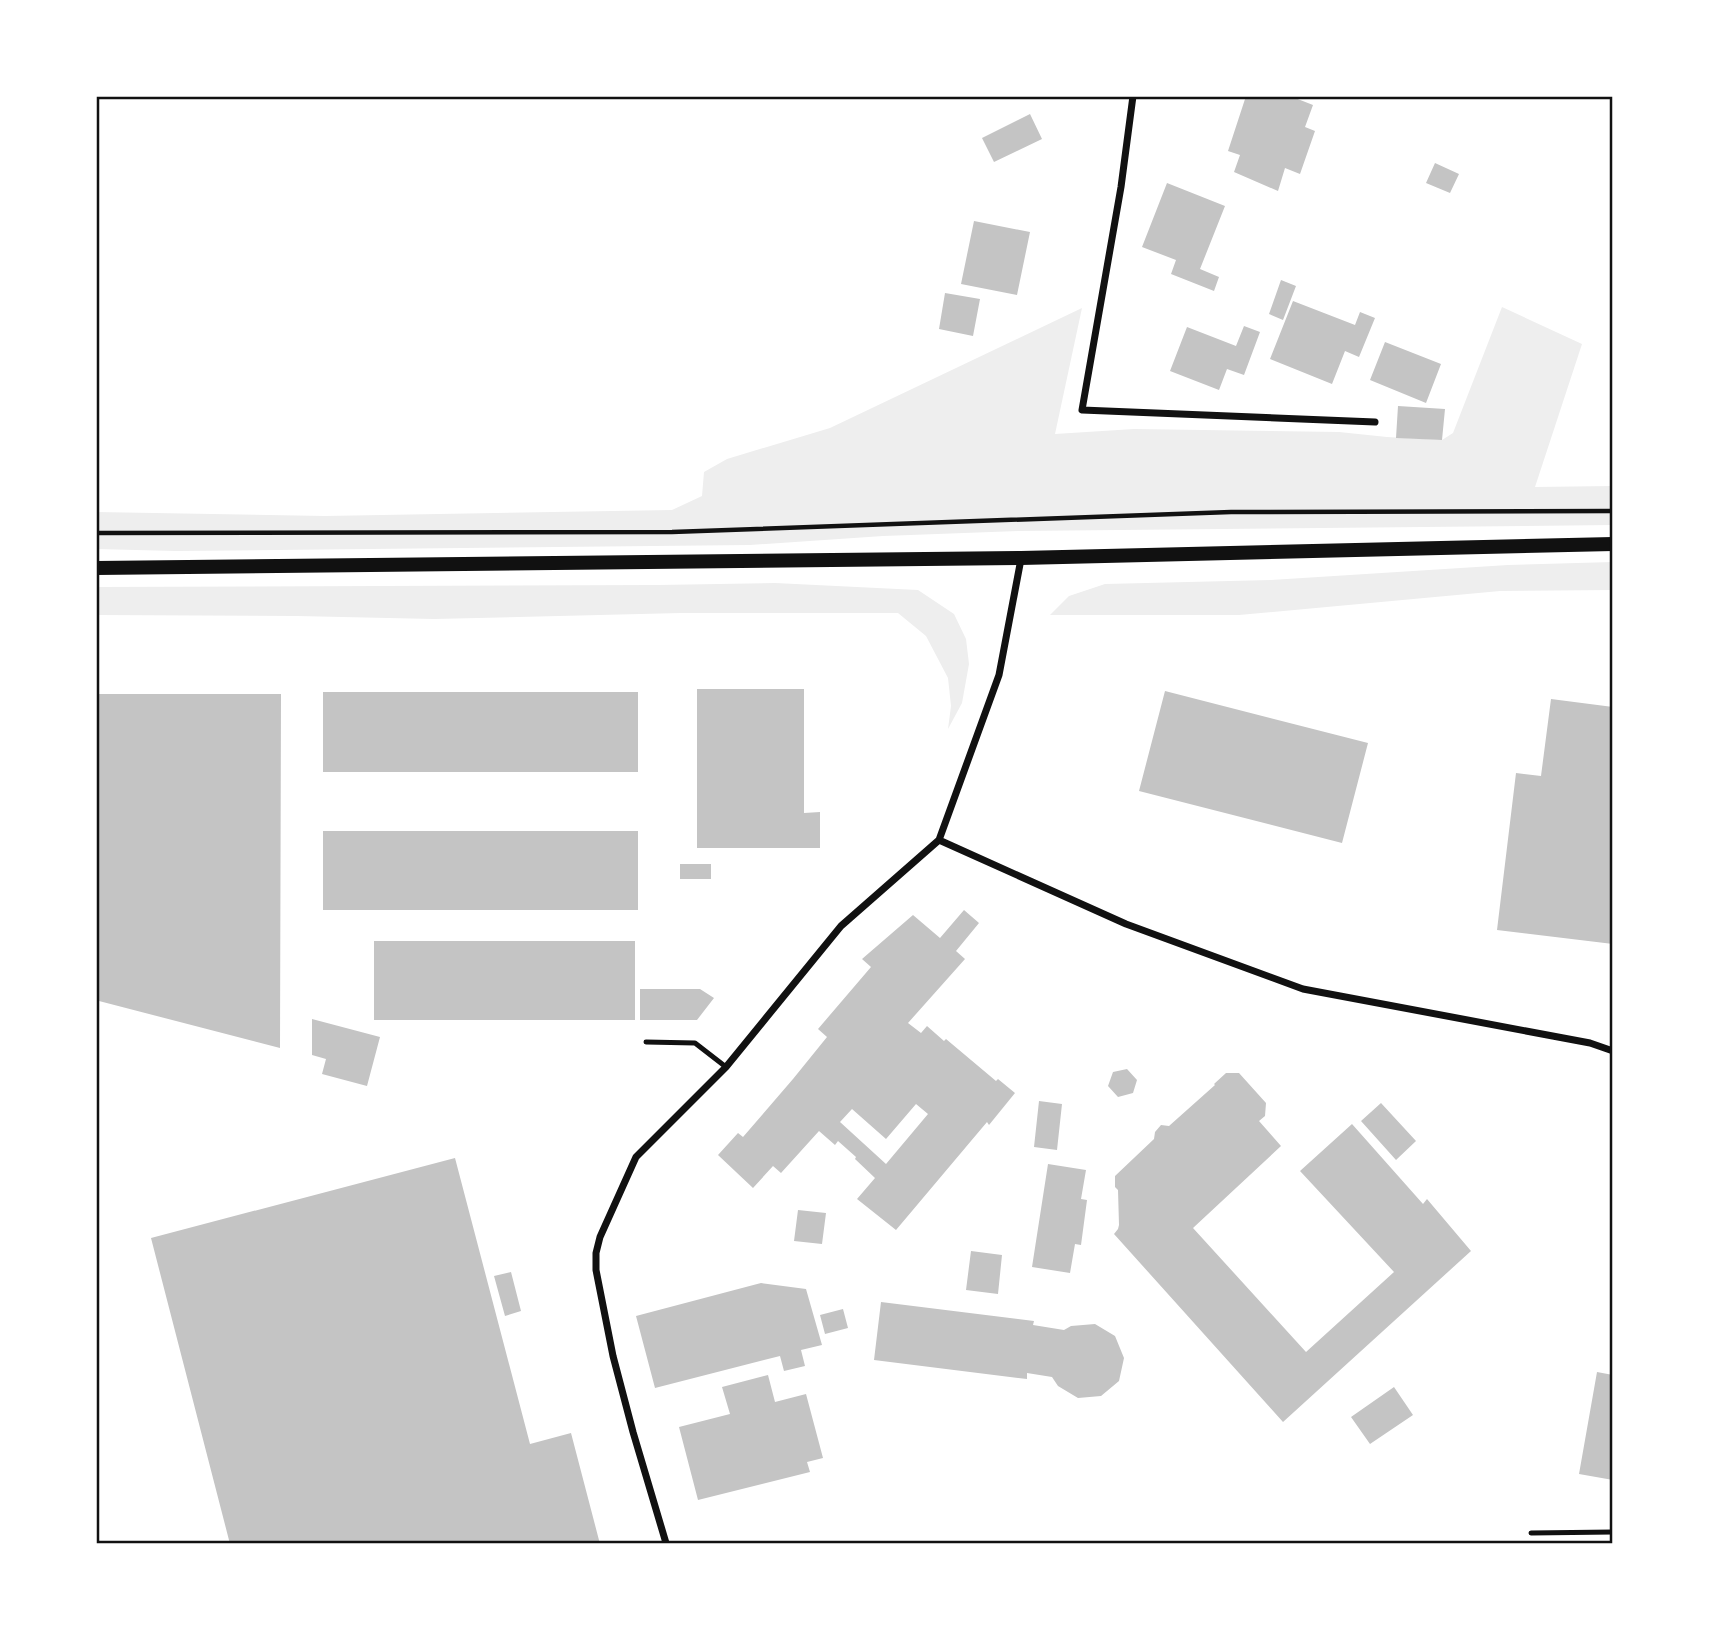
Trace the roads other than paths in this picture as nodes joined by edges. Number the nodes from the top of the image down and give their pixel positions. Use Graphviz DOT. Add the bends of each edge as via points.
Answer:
graph roads {
  1 [pos="1133,96"];
  2 [pos="1375,422"];
  3 [pos="1613,544"];
  4 [pos="1021,558"];
  5 [pos="96,568"];
  6 [pos="939,840"];
  7 [pos="646,1042"];
  8 [pos="1613,1051"];
  9 [pos="726,1067"];
  10 [pos="1613,1532"];
  11 [pos="1531,1533"];
  12 [pos="666,1543"];
  1 -- 2 [label="street" via="1082,410"];
  3 -- 4 [label="main road"];
  4 -- 5 [label="main road"];
  4 -- 6 [label="street" via="999,675"];
  6 -- 8 [label="street" via="1126,924 1303,989"];
  6 -- 9 [label="street" via="841,926"];
  7 -- 9 [label="lane" via="695,1043"];
  9 -- 12 [label="street" via="636,1157 596,1253 598,1287 613,1356"];
  10 -- 11 [label="lane"];
}
